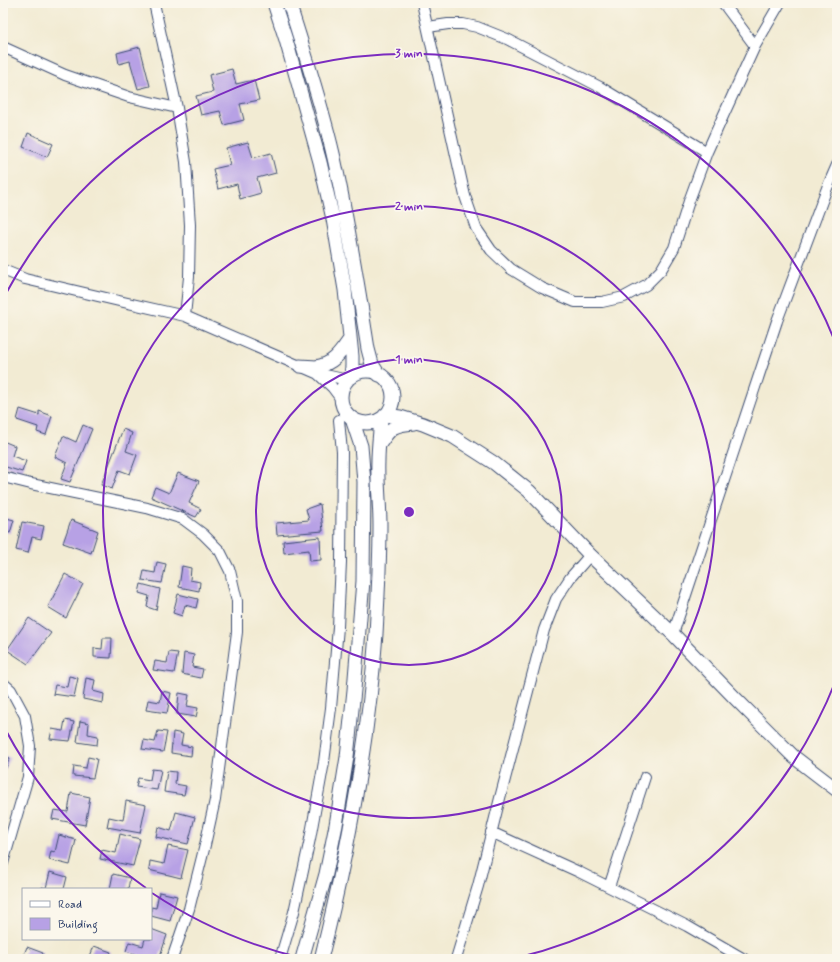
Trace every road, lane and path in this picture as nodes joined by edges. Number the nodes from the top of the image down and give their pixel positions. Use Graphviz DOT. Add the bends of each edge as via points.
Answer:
graph roads {
  1 [pos="154,3"];
  2 [pos="274,3"];
  3 [pos="289,3"];
  4 [pos="422,3"];
  5 [pos="723,3"];
  6 [pos="780,3"];
  7 [pos="428,27"];
  8 [pos="755,46"];
  9 [pos="3,47"];
  10 [pos="177,108"];
  11 [pos="707,152"];
  12 [pos="837,165"];
  13 [pos="3,270"];
  14 [pos="185,316"];
  15 [pos="350,339"];
  16 [pos="300,366"];
  17 [pos="316,372"];
  18 [pos="379,374"];
  19 [pos="349,378"];
  20 [pos="392,395"];
  21 [pos="341,399"];
  22 [pos="383,417"];
  23 [pos="346,419"];
  24 [pos="421,423"];
  25 [pos="379,445"];
  26 [pos="3,477"];
  27 [pos="590,555"];
  28 [pos="673,634"];
  29 [pos="3,683"];
  30 [pos="645,777"];
  31 [pos="837,790"];
  32 [pos="491,832"];
  33 [pos="3,863"];
  34 [pos="609,887"];
  35 [pos="172,959"];
  36 [pos="280,959"];
  37 [pos="302,959"];
  38 [pos="321,959"];
  39 [pos="456,959"];
  40 [pos="744,959"];
  1 -- 10 [label="street"];
  2 -- 15 [label="street" via="320,162 333,219 346,290"];
  3 -- 18 [label="street" via="334,157 349,228 368,349 372,364"];
  4 -- 7 [label="street"];
  5 -- 8 [label="street"];
  6 -- 8 [label="street"];
  7 -- 11 [label="street" via="463,24 507,39 600,88"];
  7 -- 11 [label="street" via="465,196 476,228 491,250 511,269 542,288 575,302 602,302 624,297 646,285 661,270 674,248"];
  8 -- 11 [label="street"];
  9 -- 10 [label="street" via="65,75 129,97"];
  10 -- 14 [label="street" via="186,162 190,225"];
  12 -- 28 [label="street" via="776,321"];
  13 -- 14 [label="street" via="25,278"];
  14 -- 16 [label="street"];
  15 -- 16 [label="street" via="339,355 329,363 316,367"];
  15 -- 19 [label="street" via="352,366"];
  16 -- 17 [label="street"];
  17 -- 19 [label="street"];
  17 -- 21 [label="street"];
  18 -- 19 [label="street" via="365,371"];
  18 -- 20 [label="street" via="388,382"];
  19 -- 21 [label="street" via="344,385"];
  20 -- 22 [label="street" via="391,406"];
  20 -- 24 [label="street" via="400,407"];
  21 -- 23 [label="street"];
  22 -- 23 [label="street" via="366,423"];
  22 -- 24 [label="street" via="400,417"];
  22 -- 25 [label="street"];
  23 -- 36 [label="street" via="342,452 338,627 331,708 310,839 294,912"];
  23 -- 37 [label="street" via="361,446 364,482 363,581 347,757 326,874"];
  24 -- 25 [label="street" via="395,426 388,431"];
  24 -- 27 [label="street" via="452,436 494,463 530,491"];
  25 -- 38 [label="street" via="380,524 376,635 368,713 347,846"];
  26 -- 35 [label="street" via="147,508 183,519 220,551 230,571 237,602 237,632 215,800 189,909"];
  27 -- 28 [label="street"];
  27 -- 32 [label="street" via="556,599 544,630"];
  28 -- 31 [label="street" via="794,757"];
  29 -- 33 [label="street" via="11,690 25,716 30,746 28,777"];
  30 -- 34 [label="street"];
  32 -- 34 [label="street"];
  32 -- 39 [label="street"];
  34 -- 40 [label="street" via="687,926"];
}
